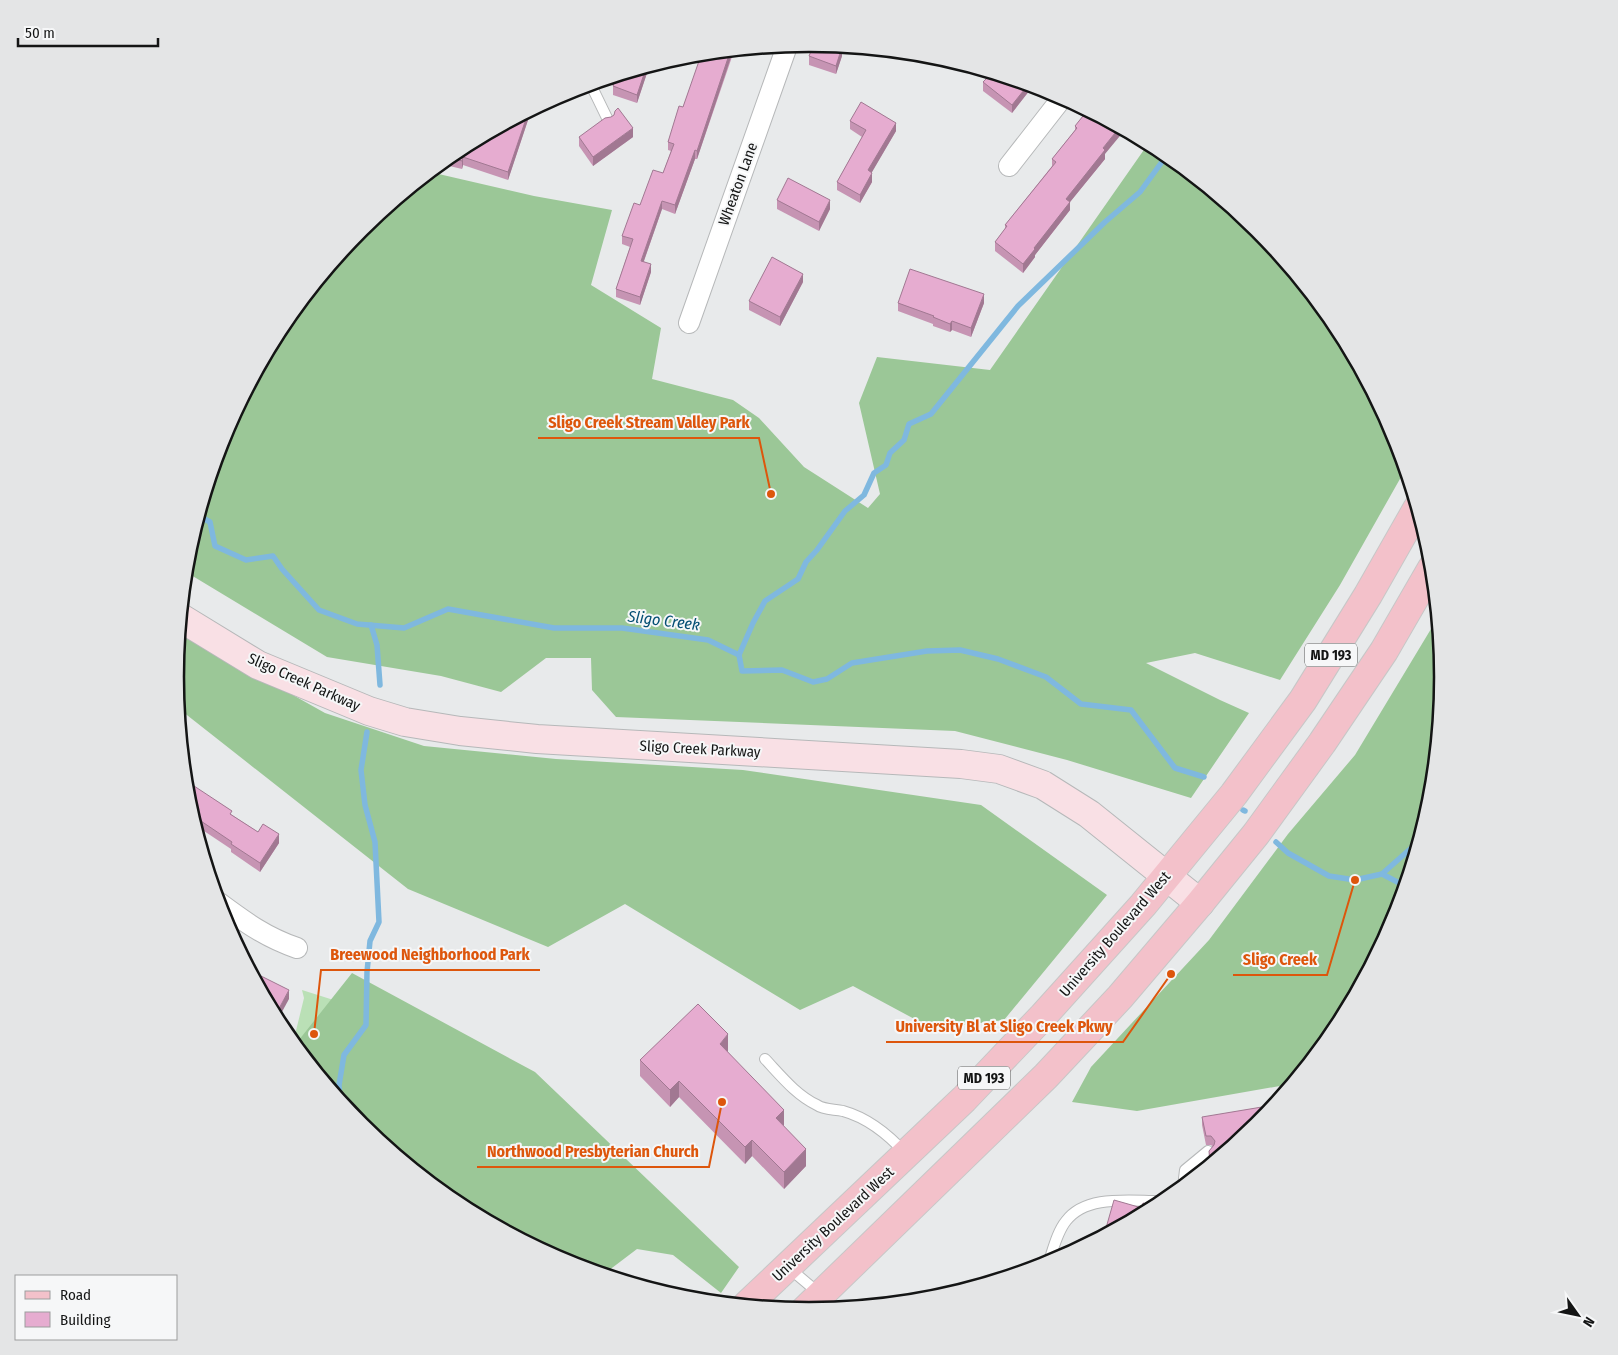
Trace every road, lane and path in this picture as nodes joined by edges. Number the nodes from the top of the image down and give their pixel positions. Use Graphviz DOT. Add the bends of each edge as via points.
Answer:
graph roads {
  1 [pos="785,53"];
  2 [pos="593,91"];
  3 [pos="1057,104"];
  4 [pos="608,120"];
  5 [pos="1009,166"];
  6 [pos="690,323"];
  7 [pos="1413,517"];
  8 [pos="1426,578"];
  9 [pos="187,621"];
  10 [pos="1166,876"];
  11 [pos="1200,903"];
  12 [pos="230,911"];
  13 [pos="297,948"];
  14 [pos="765,1059"];
  15 [pos="1208,1151"];
  16 [pos="907,1154"];
  17 [pos="1184,1176"];
  18 [pos="1150,1201"];
  19 [pos="1052,1253"];
  20 [pos="788,1268"];
  21 [pos="753,1300"];
  22 [pos="817,1302"];
  23 [pos="823,1302"];
  1 -- 6 [label="street, Wheaton Lane"];
  2 -- 4 [label="lane"];
  3 -- 5 [label="street"];
  7 -- 10 [label="main road, University Boulevard West / MD 193" via="1303,700 1234,794"];
  8 -- 11 [label="main road, MD 193" via="1384,651 1322,743 1256,834"];
  9 -- 10 [label="street, Sligo Creek Parkway" via="258,665 369,711 406,722 537,739 961,764 999,769 1043,785 1090,814"];
  10 -- 11 [label="street, Sligo Creek Parkway"];
  10 -- 16 [label="main road, University Boulevard West / MD 193" via="1043,1016"];
  11 -- 23 [label="main road, MD 193" via="1120,997 1046,1076"];
  12 -- 13 [label="street" via="250,926"];
  14 -- 16 [label="lane" via="801,1096 819,1107 844,1111 872,1123"];
  15 -- 17 [label="lane" via="1185,1170"];
  16 -- 20 [label="main road, University Boulevard West / MD 193"];
  18 -- 19 [label="lane" via="1104,1200 1080,1208 1066,1220"];
  20 -- 21 [label="main road, University Boulevard West / MD 193"];
  20 -- 22 [label="lane"];
}
